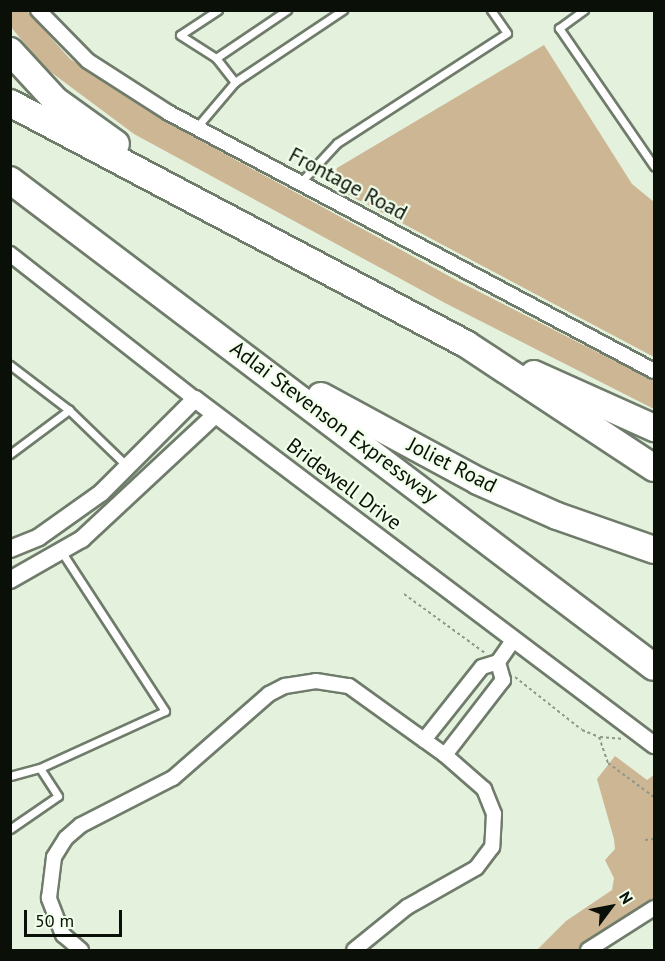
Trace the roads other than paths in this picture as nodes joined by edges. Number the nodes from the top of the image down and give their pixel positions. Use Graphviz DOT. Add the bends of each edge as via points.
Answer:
graph roads {
  1 [pos="38,10"];
  2 [pos="218,10"];
  3 [pos="287,10"];
  4 [pos="343,10"];
  5 [pos="491,10"];
  6 [pos="584,10"];
  7 [pos="10,51"];
  8 [pos="216,58"];
  9 [pos="235,82"];
  10 [pos="10,103"];
  11 [pos="196,128"];
  12 [pos="654,166"];
  13 [pos="10,180"];
  14 [pos="300,183"];
  15 [pos="10,187"];
  16 [pos="189,196"];
  17 [pos="37,197"];
  18 [pos="10,254"];
  19 [pos="466,344"];
  20 [pos="257,363"];
  21 [pos="10,365"];
  22 [pos="654,372"];
  23 [pos="195,399"];
  24 [pos="69,410"];
  25 [pos="214,416"];
  26 [pos="654,428"];
  27 [pos="10,454"];
  28 [pos="128,467"];
  29 [pos="654,468"];
  30 [pos="10,549"];
  31 [pos="654,550"];
  32 [pos="61,551"];
  33 [pos="10,580"];
  34 [pos="514,639"];
  35 [pos="627,646"];
  36 [pos="498,662"];
  37 [pos="654,667"];
  38 [pos="654,675"];
  39 [pos="423,740"];
  40 [pos="654,745"];
  41 [pos="445,755"];
  42 [pos="40,768"];
  43 [pos="10,776"];
  44 [pos="10,829"];
  45 [pos="654,908"];
  46 [pos="81,951"];
  47 [pos="354,951"];
  48 [pos="588,951"];
  1 -- 11 [label="street, Frontage Road" via="88,61"];
  2 -- 8 [label="lane" via="180,35"];
  3 -- 8 [label="lane"];
  4 -- 9 [label="lane"];
  5 -- 14 [label="lane" via="507,33 337,143"];
  6 -- 12 [label="lane" via="559,28"];
  7 -- 16 [label="highway" via="55,100"];
  8 -- 9 [label="lane"];
  9 -- 11 [label="lane"];
  10 -- 16 [label="highway"];
  11 -- 14 [label="street, Frontage Road"];
  13 -- 17 [label="highway, Adlai Stevenson Expressway"];
  14 -- 22 [label="street, Frontage Road"];
  15 -- 17 [label="highway"];
  16 -- 19 [label="highway"];
  17 -- 20 [label="highway, Adlai Stevenson Expressway"];
  18 -- 23 [label="street, Bridewell Drive"];
  19 -- 26 [label="highway"];
  19 -- 29 [label="highway"];
  20 -- 31 [label="highway, Joliet Road" via="478,481 557,516"];
  20 -- 35 [label="highway, Adlai Stevenson Expressway"];
  21 -- 24 [label="lane"];
  23 -- 25 [label="street, Bridewell Drive"];
  23 -- 28 [label="street"];
  24 -- 27 [label="lane"];
  24 -- 28 [label="lane"];
  25 -- 32 [label="street" via="91,532"];
  25 -- 34 [label="street, Bridewell Drive"];
  28 -- 30 [label="street" via="101,493 39,537"];
  32 -- 33 [label="street"];
  32 -- 42 [label="lane" via="165,711"];
  34 -- 36 [label="street"];
  34 -- 40 [label="street, Bridewell Drive"];
  35 -- 37 [label="highway, Adlai Stevenson Expressway"];
  35 -- 38 [label="highway"];
  36 -- 39 [label="street" via="482,667"];
  36 -- 41 [label="street" via="503,680"];
  39 -- 41 [label="street"];
  39 -- 46 [label="street" via="349,686 309,682 269,694 173,778 81,825 66,838 54,857 49,898 63,934"];
  41 -- 47 [label="street" via="484,789 491,801 495,833 492,847 476,868 407,908"];
  42 -- 43 [label="lane"];
  42 -- 44 [label="lane" via="58,796"];
  45 -- 48 [label="street"];
}
